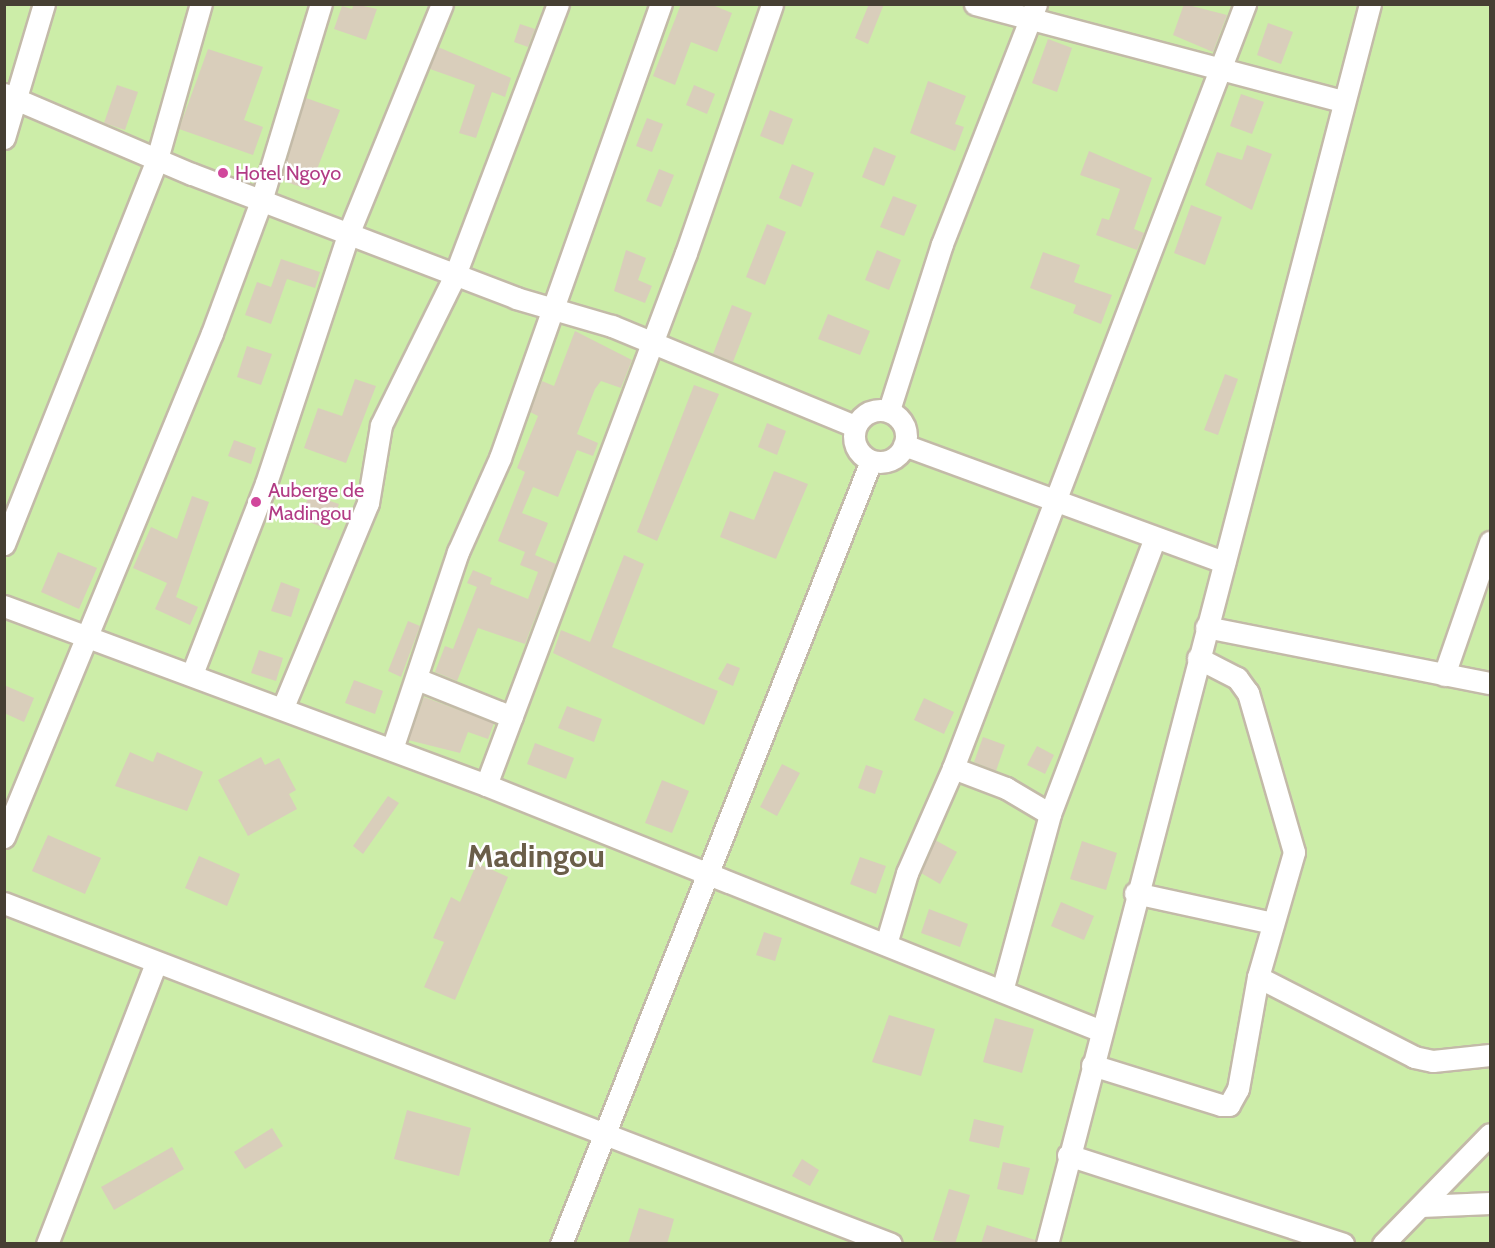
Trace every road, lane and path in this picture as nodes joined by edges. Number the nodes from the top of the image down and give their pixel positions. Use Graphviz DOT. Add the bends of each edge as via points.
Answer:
graph roads {
  1 [pos="44,4"];
  2 [pos="201,4"];
  3 [pos="321,4"];
  4 [pos="442,4"];
  5 [pos="558,4"];
  6 [pos="661,4"];
  7 [pos="772,4"];
  8 [pos="975,4"];
  9 [pos="1245,4"];
  10 [pos="1370,4"];
  11 [pos="1033,12"];
  12 [pos="1220,70"];
  13 [pos="12,97"];
  14 [pos="1343,101"];
  15 [pos="4,138"];
  16 [pos="157,159"];
  17 [pos="261,201"];
  18 [pos="349,232"];
  19 [pos="455,275"];
  20 [pos="550,308"];
  21 [pos="652,342"];
  22 [pos="889,410"];
  23 [pos="855,426"];
  24 [pos="904,445"];
  25 [pos="870,460"];
  26 [pos="1054,502"];
  27 [pos="1155,538"];
  28 [pos="1491,542"];
  29 [pos="4,544"];
  30 [pos="1224,562"];
  31 [pos="4,606"];
  32 [pos="1206,627"];
  33 [pos="85,633"];
  34 [pos="1198,658"];
  35 [pos="192,674"];
  36 [pos="1444,675"];
  37 [pos="417,679"];
  38 [pos="1491,683"];
  39 [pos="283,707"];
  40 [pos="512,717"];
  41 [pos="392,749"];
  42 [pos="953,768"];
  43 [pos="486,785"];
  44 [pos="1050,814"];
  45 [pos="4,837"];
  46 [pos="708,874"];
  47 [pos="1135,893"];
  48 [pos="4,903"];
  49 [pos="1273,923"];
  50 [pos="886,944"];
  51 [pos="155,965"];
  52 [pos="1258,977"];
  53 [pos="1002,991"];
  54 [pos="1101,1031"];
  55 [pos="1491,1055"];
  56 [pos="1092,1065"];
  57 [pos="606,1134"];
  58 [pos="1491,1134"];
  59 [pos="1068,1155"];
  60 [pos="1491,1203"];
  61 [pos="1420,1206"];
  62 [pos="1311,1237"];
  63 [pos="46,1244"];
  64 [pos="561,1244"];
  65 [pos="891,1244"];
  66 [pos="1047,1244"];
  67 [pos="1343,1244"];
  68 [pos="1383,1244"];
  1 -- 13 [label="street"];
  2 -- 16 [label="street"];
  3 -- 17 [label="street"];
  4 -- 18 [label="street"];
  5 -- 19 [label="street"];
  6 -- 20 [label="street"];
  7 -- 21 [label="street"];
  8 -- 11 [label="street"];
  9 -- 12 [label="street"];
  10 -- 14 [label="street"];
  11 -- 12 [label="street"];
  11 -- 22 [label="street" via="942,244"];
  12 -- 14 [label="street"];
  12 -- 26 [label="street"];
  13 -- 15 [label="street"];
  13 -- 16 [label="street"];
  14 -- 30 [label="street"];
  16 -- 17 [label="street"];
  16 -- 29 [label="street"];
  17 -- 18 [label="street"];
  17 -- 33 [label="street"];
  18 -- 19 [label="street"];
  18 -- 35 [label="street" via="266,483"];
  19 -- 20 [label="street"];
  19 -- 39 [label="street" via="381,425 368,502"];
  20 -- 21 [label="street"];
  20 -- 37 [label="street"];
  21 -- 23 [label="street"];
  21 -- 40 [label="street"];
  22 -- 23 [label="street" via="872,410"];
  22 -- 24 [label="street" via="902,421"];
  23 -- 25 [label="street" via="856,447"];
  24 -- 25 [label="street" via="890,460"];
  24 -- 26 [label="street"];
  25 -- 46 [label="street"];
  26 -- 27 [label="street"];
  26 -- 42 [label="street"];
  27 -- 30 [label="street"];
  27 -- 44 [label="street"];
  28 -- 36 [label="street"];
  30 -- 32 [label="street"];
  31 -- 33 [label="street"];
  32 -- 34 [label="street"];
  32 -- 36 [label="street"];
  33 -- 35 [label="street"];
  33 -- 45 [label="street"];
  34 -- 47 [label="street"];
  34 -- 49 [label="street" via="1244,684 1291,837 1290,871"];
  35 -- 39 [label="street"];
  36 -- 38 [label="street"];
  37 -- 40 [label="street"];
  37 -- 41 [label="street"];
  39 -- 41 [label="street"];
  40 -- 43 [label="street"];
  41 -- 43 [label="street"];
  42 -- 44 [label="street" via="1006,788"];
  42 -- 50 [label="street" via="907,873"];
  43 -- 46 [label="street"];
  44 -- 53 [label="street"];
  46 -- 50 [label="street"];
  46 -- 57 [label="street"];
  47 -- 49 [label="street"];
  47 -- 54 [label="street"];
  48 -- 51 [label="street"];
  49 -- 52 [label="street"];
  50 -- 53 [label="street"];
  51 -- 57 [label="street"];
  51 -- 63 [label="street"];
  52 -- 55 [label="street" via="1414,1057 1433,1061"];
  52 -- 56 [label="street" via="1238,1089 1229,1105"];
  53 -- 54 [label="street"];
  54 -- 56 [label="street"];
  56 -- 59 [label="street"];
  57 -- 64 [label="street"];
  57 -- 65 [label="street"];
  58 -- 61 [label="street"];
  59 -- 62 [label="street"];
  59 -- 66 [label="street"];
  60 -- 61 [label="street"];
  61 -- 68 [label="street"];
  62 -- 67 [label="street"];
}
